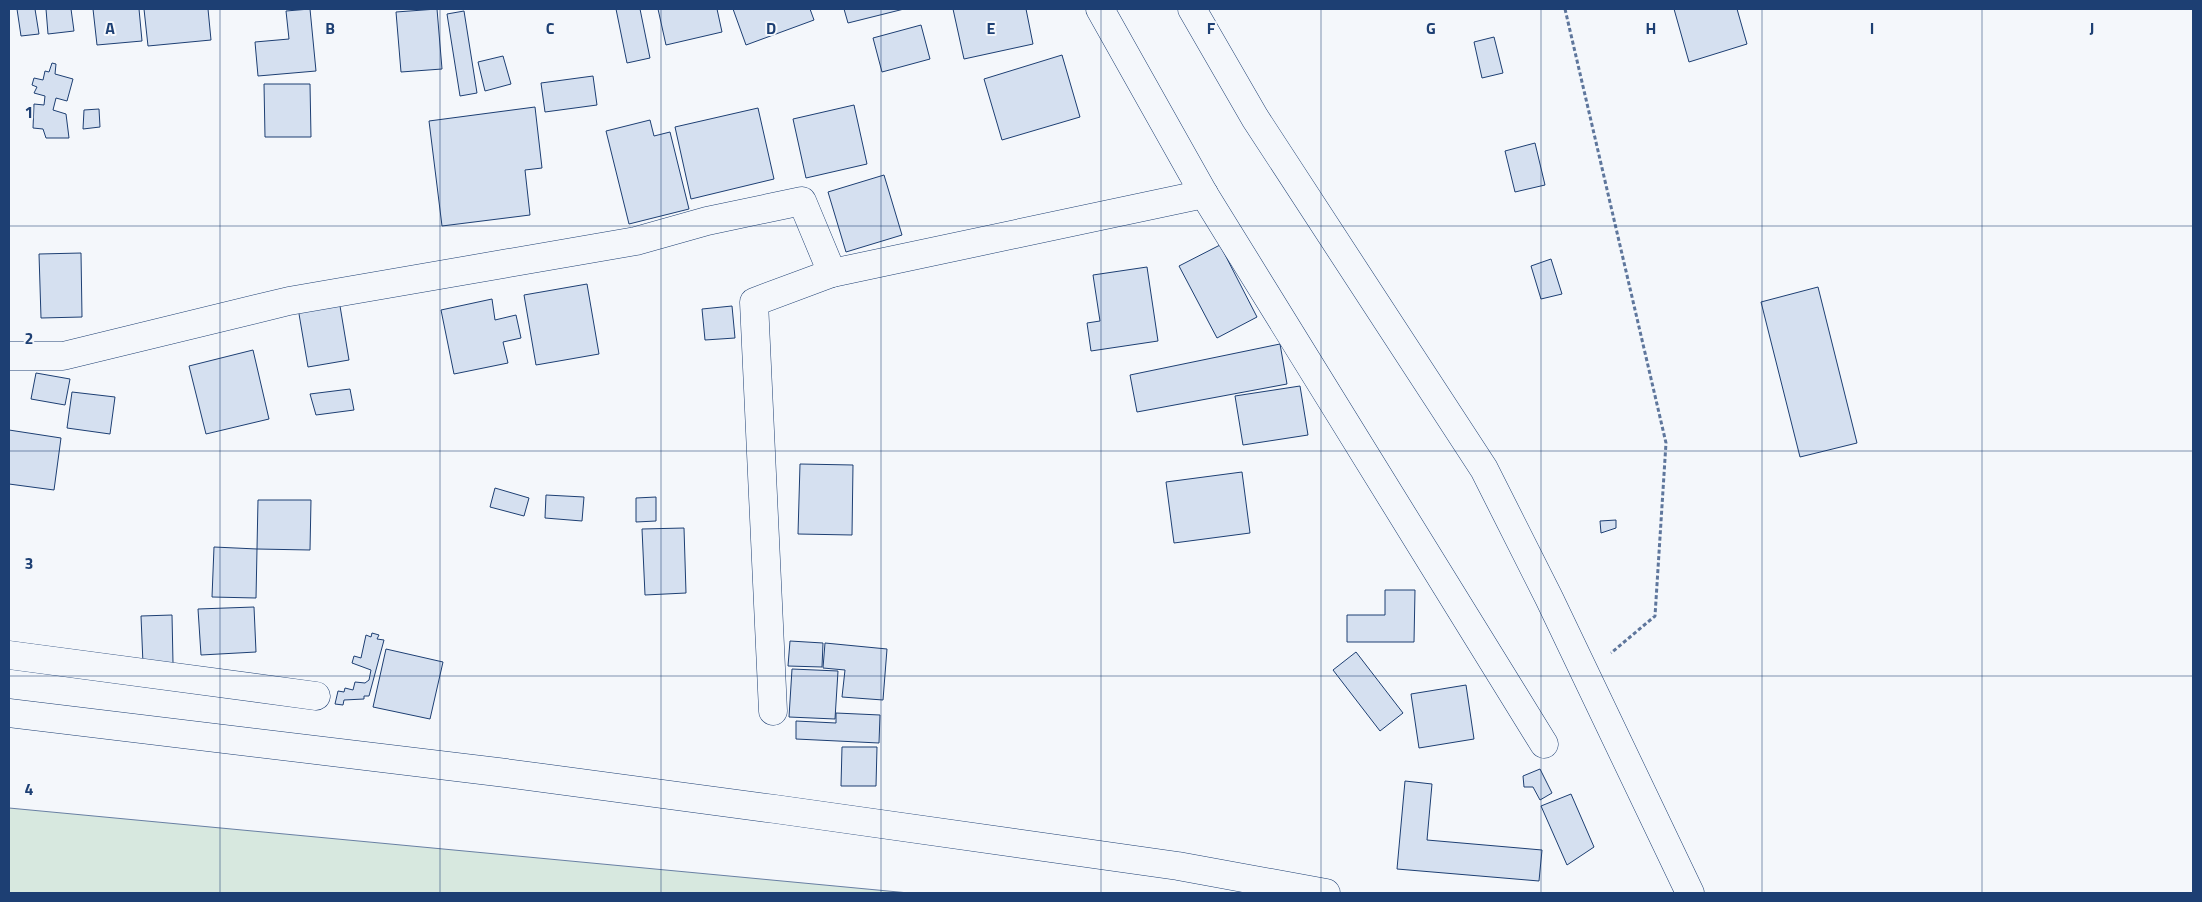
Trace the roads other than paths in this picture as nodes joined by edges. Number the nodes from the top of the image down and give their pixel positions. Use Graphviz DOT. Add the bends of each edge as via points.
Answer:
graph roads {
  1 [pos="1100,9"];
  2 [pos="1192,9"];
  3 [pos="1204,194"];
  4 [pos="832,273"];
  5 [pos="9,356"];
  6 [pos="9,655"];
  7 [pos="316,696"];
  8 [pos="773,711"];
  9 [pos="9,713"];
  10 [pos="1544,744"];
  11 [pos="1326,893"];
  12 [pos="1690,893"];
  1 -- 3 [label="street"];
  2 -- 12 [label="street" via="1255,118 1484,469"];
  3 -- 4 [label="street"];
  3 -- 10 [label="street"];
  4 -- 5 [label="street" via="802,201 707,221 636,241 288,301 62,356"];
  4 -- 8 [label="street" via="754,302"];
  6 -- 7 [label="street"];
  9 -- 11 [label="street" via="805,813 1178,866"];
}
